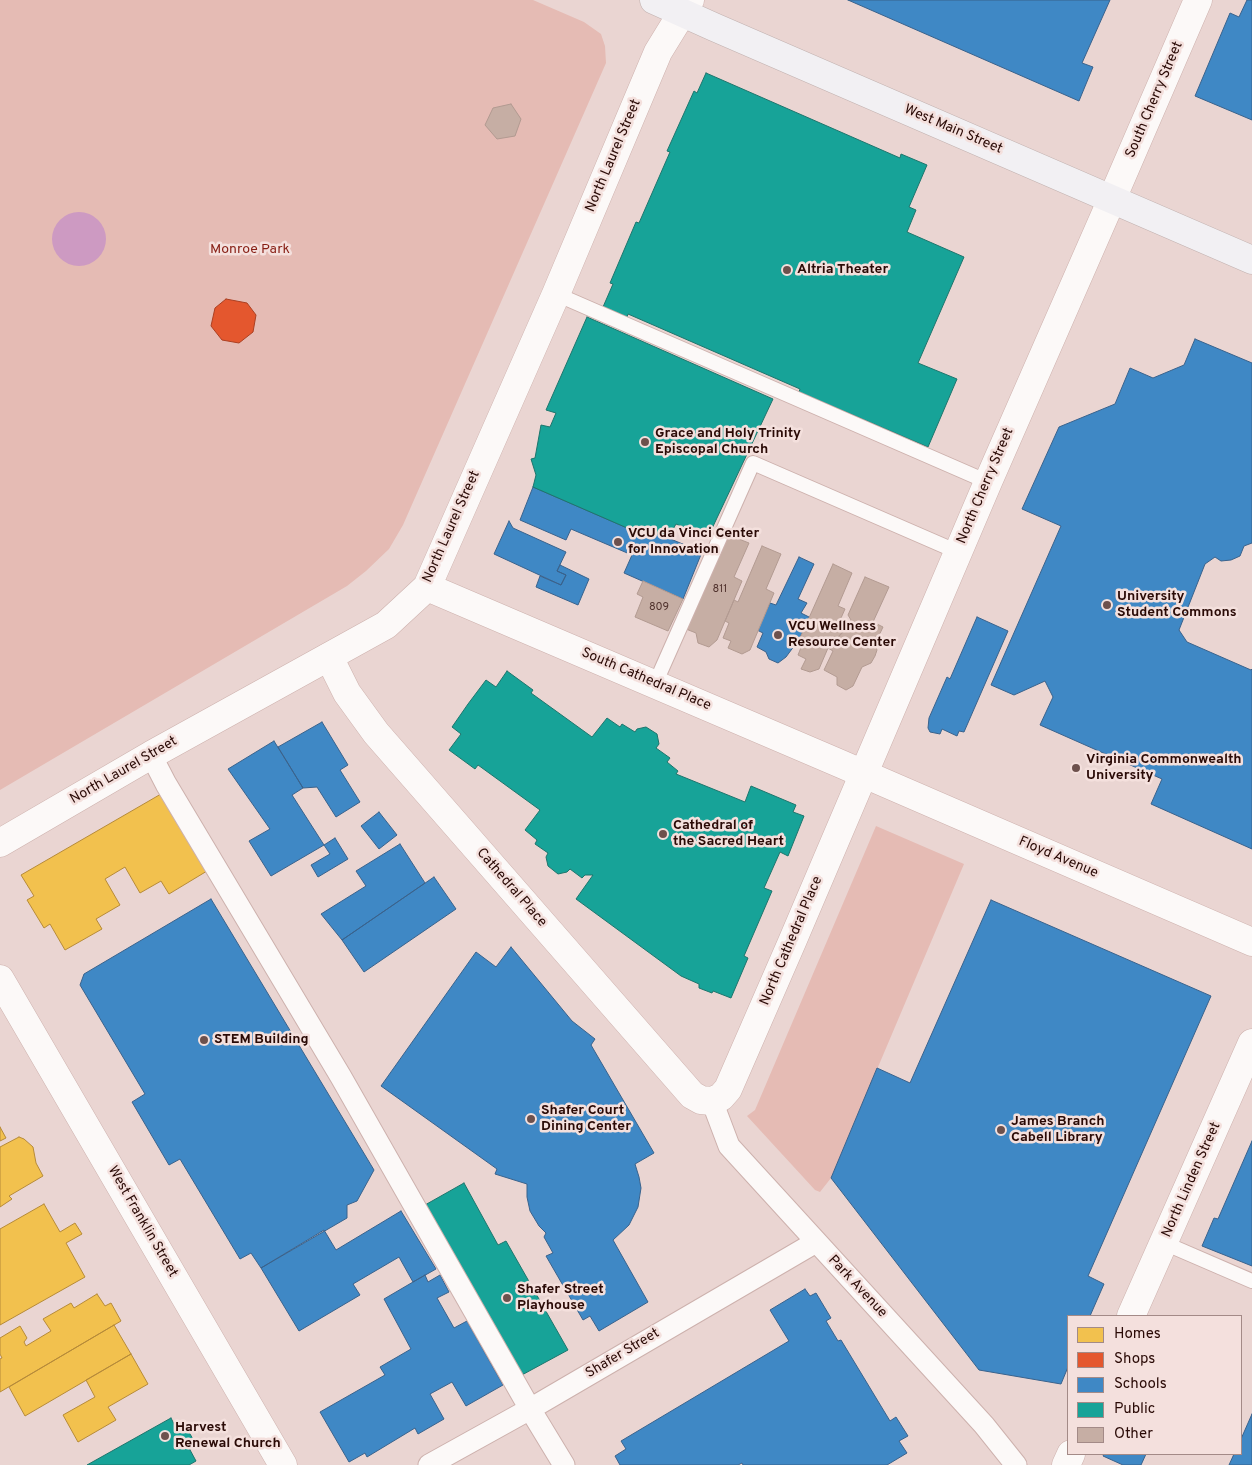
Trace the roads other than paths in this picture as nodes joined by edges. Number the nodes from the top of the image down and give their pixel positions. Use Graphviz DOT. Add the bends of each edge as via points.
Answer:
graph roads {
  1 [pos="654,0"];
  2 [pos="1198,0"];
  3 [pos="686,6"];
  4 [pos="1112,199"];
  5 [pos="1252,260"];
  6 [pos="556,294"];
  7 [pos="988,482"];
  8 [pos="958,552"];
  9 [pos="427,587"];
  10 [pos="329,657"];
  11 [pos="655,684"];
  12 [pos="151,755"];
  13 [pos="864,774"];
  14 [pos="0,843"];
  15 [pos="1252,942"];
  16 [pos="0,979"];
  17 [pos="1252,1043"];
  18 [pos="712,1101"];
  19 [pos="816,1242"];
  20 [pos="1164,1243"];
  21 [pos="1252,1281"];
  22 [pos="1131,1315"];
  23 [pos="530,1409"];
  24 [pos="284,1465"];
  25 [pos="429,1465"];
  26 [pos="564,1465"];
  27 [pos="1016,1465"];
  1 -- 3 [label="main road, West Main Street"];
  2 -- 4 [label="street, South Cherry Street"];
  3 -- 4 [label="main road, West Main Street"];
  3 -- 6 [label="street, North Laurel Street" via="658,52"];
  4 -- 5 [label="main road, West Main Street"];
  4 -- 7 [label="street, North Cherry Street"];
  6 -- 7 [label="lane"];
  6 -- 9 [label="street, North Laurel Street"];
  7 -- 8 [label="street, North Cherry Street"];
  8 -- 11 [label="lane" via="753,464"];
  8 -- 13 [label="street, North Cherry Street"];
  9 -- 10 [label="street, North Laurel Street" via="386,625"];
  9 -- 11 [label="street, South Cathedral Place"];
  10 -- 12 [label="street, North Laurel Street"];
  10 -- 18 [label="street, Cathedral Place" via="347,693 382,740 692,1095"];
  11 -- 13 [label="street, South Cathedral Place"];
  12 -- 14 [label="street, North Laurel Street"];
  12 -- 23 [label="street" via="337,1070"];
  13 -- 15 [label="street, Floyd Avenue"];
  13 -- 18 [label="street, North Cathedral Place" via="728,1089"];
  16 -- 24 [label="street, West Franklin Street"];
  17 -- 20 [label="street, North Linden Street"];
  18 -- 19 [label="street, Park Avenue" via="729,1146"];
  19 -- 23 [label="street, Shafer Street"];
  19 -- 27 [label="street, Park Avenue" via="984,1425"];
  20 -- 21 [label="lane"];
  20 -- 22 [label="street, North Linden Street"];
  23 -- 25 [label="street, Shafer Street"];
  23 -- 26 [label="street"];
}
